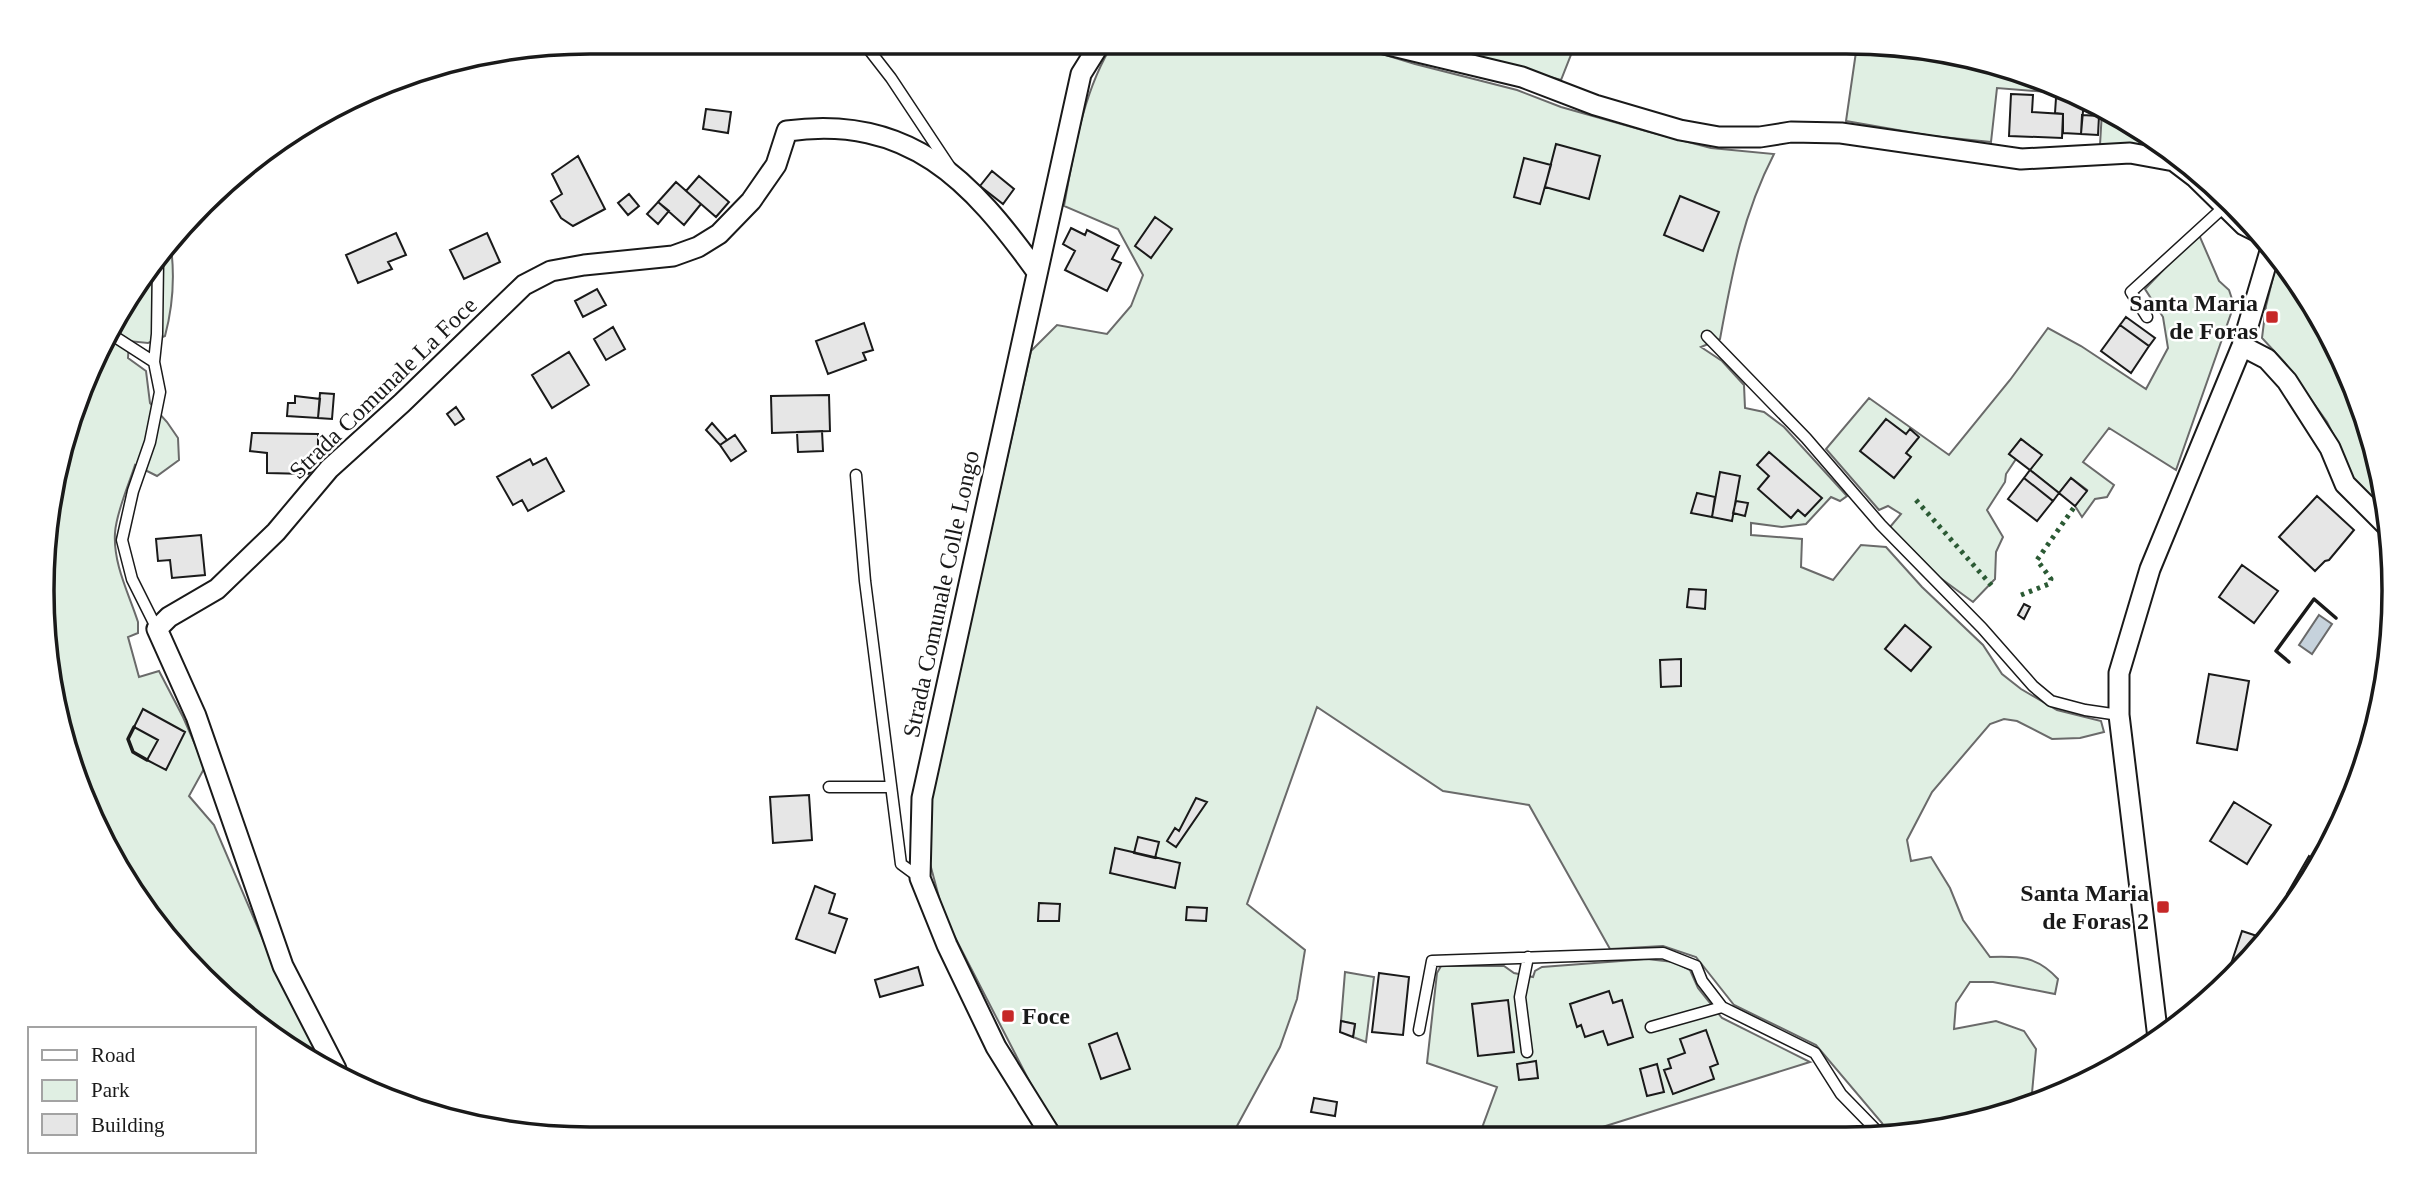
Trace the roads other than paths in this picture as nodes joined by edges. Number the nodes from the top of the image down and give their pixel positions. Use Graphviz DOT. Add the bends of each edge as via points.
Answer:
graph roads {
  1 [pos="872,54"];
  2 [pos="1094,54"];
  3 [pos="1426,54"];
  4 [pos="2163,159"];
  5 [pos="951,175"];
  6 [pos="2222,208"];
  7 [pos="2268,260"];
  8 [pos="1037,272"];
  9 [pos="158,274"];
  10 [pos="2147,317"];
  11 [pos="1707,336"];
  12 [pos="117,339"];
  13 [pos="2242,345"];
  14 [pos="153,362"];
  15 [pos="856,474"];
  16 [pos="2376,515"];
  17 [pos="157,629"];
  18 [pos="2119,715"];
  19 [pos="829,787"];
  20 [pos="890,787"];
  21 [pos="920,878"];
  22 [pos="1528,957"];
  23 [pos="1723,1007"];
  24 [pos="1651,1027"];
  25 [pos="2157,1027"];
  26 [pos="1419,1030"];
  27 [pos="1527,1052"];
  28 [pos="331,1060"];
  29 [pos="1872,1126"];
  30 [pos="1046,1127"];
  1 -- 5 [label="lane" via="928,131"];
  2 -- 8 [label="street, Strada Comunale Colle Longo" via="1081,74"];
  3 -- 4 [label="street" via="1522,77 1595,105 1719,137 1841,133 2021,159 2130,153"];
  5 -- 8 [label="street, Strada Comunale La Foce" via="972,191"];
  5 -- 17 [label="street, Strada Comunale La Foce" via="910,147 870,133 819,127 788,131 776,164 751,201 698,247 673,256 551,271 524,285 329,469 276,532 217,589"];
  6 -- 10 [label="lane" via="2130,292"];
  7 -- 13 [label="street"];
  8 -- 21 [label="street, Strada Comunale Colle Longo" via="922,798"];
  9 -- 14 [label="lane"];
  11 -- 18 [label="lane" via="2033,686 2051,701"];
  12 -- 14 [label="lane"];
  13 -- 16 [label="street" via="2267,359 2287,381 2330,447 2344,484"];
  13 -- 18 [label="street" via="2150,569 2119,673"];
  14 -- 17 [label="lane" via="160,393 122,540 131,579"];
  15 -- 20 [label="lane"];
  17 -- 28 [label="street" via="196,716 284,966"];
  18 -- 25 [label="street"];
  19 -- 20 [label="lane"];
  20 -- 21 [label="lane" via="901,864"];
  21 -- 30 [label="street, Strada Comunale Colle Longo" via="996,1047"];
  22 -- 23 [label="lane" via="1663,953 1696,966"];
  22 -- 26 [label="lane" via="1432,961"];
  22 -- 27 [label="lane" via="1520,997"];
  23 -- 24 [label="lane"];
  23 -- 29 [label="lane" via="1815,1054 1841,1094"];
}
